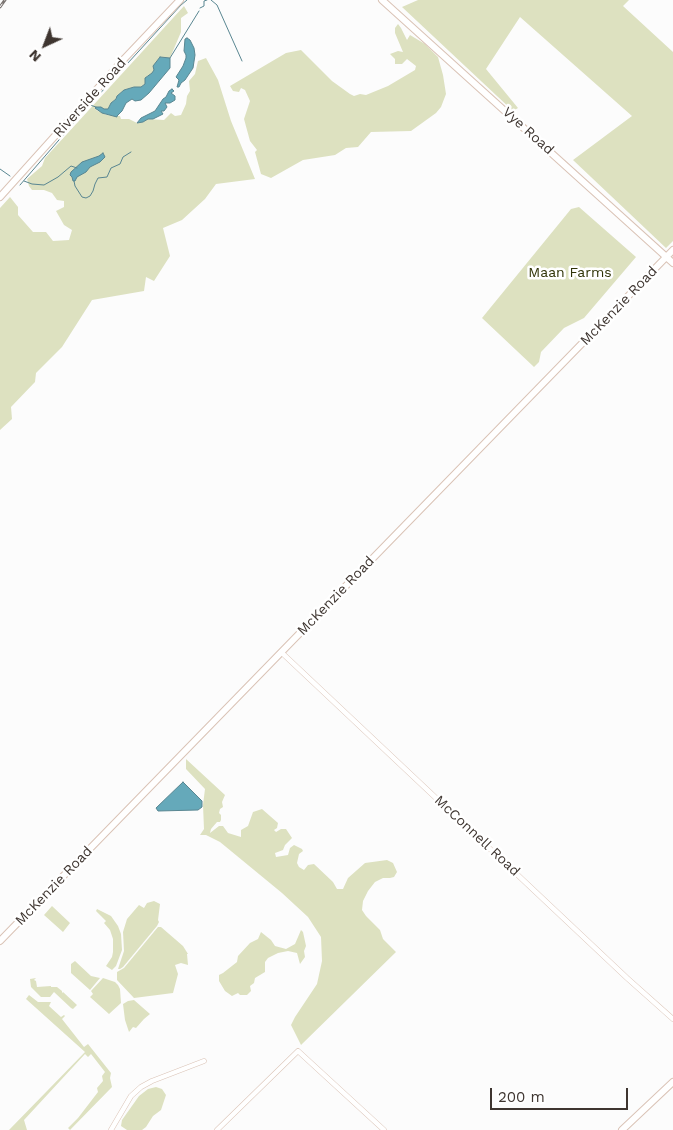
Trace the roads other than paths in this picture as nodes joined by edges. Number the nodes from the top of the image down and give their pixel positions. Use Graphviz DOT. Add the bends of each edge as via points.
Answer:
graph roads {
  1 [pos="180,0"];
  2 [pos="382,0"];
  3 [pos="0,197"];
  4 [pos="673,250"];
  5 [pos="667,257"];
  6 [pos="673,263"];
  7 [pos="281,652"];
  8 [pos="0,941"];
  9 [pos="673,1019"];
  10 [pos="204,1061"];
  11 [pos="673,1082"];
  12 [pos="111,1130"];
  13 [pos="217,1130"];
  14 [pos="384,1130"];
  15 [pos="622,1130"];
  1 -- 3 [label="street, Riverside Road"];
  2 -- 5 [label="street, Vye Road"];
  4 -- 5 [label="street, McKenzie Road"];
  5 -- 6 [label="street, Vye Road"];
  5 -- 7 [label="street, McKenzie Road"];
  7 -- 8 [label="street, McKenzie Road"];
  7 -- 9 [label="street, McConnell Road"];
  10 -- 12 [label="street" via="141,1087 131,1096"];
  11 -- 15 [label="street"];
  13 -- 14 [label="street" via="298,1051"];
}
